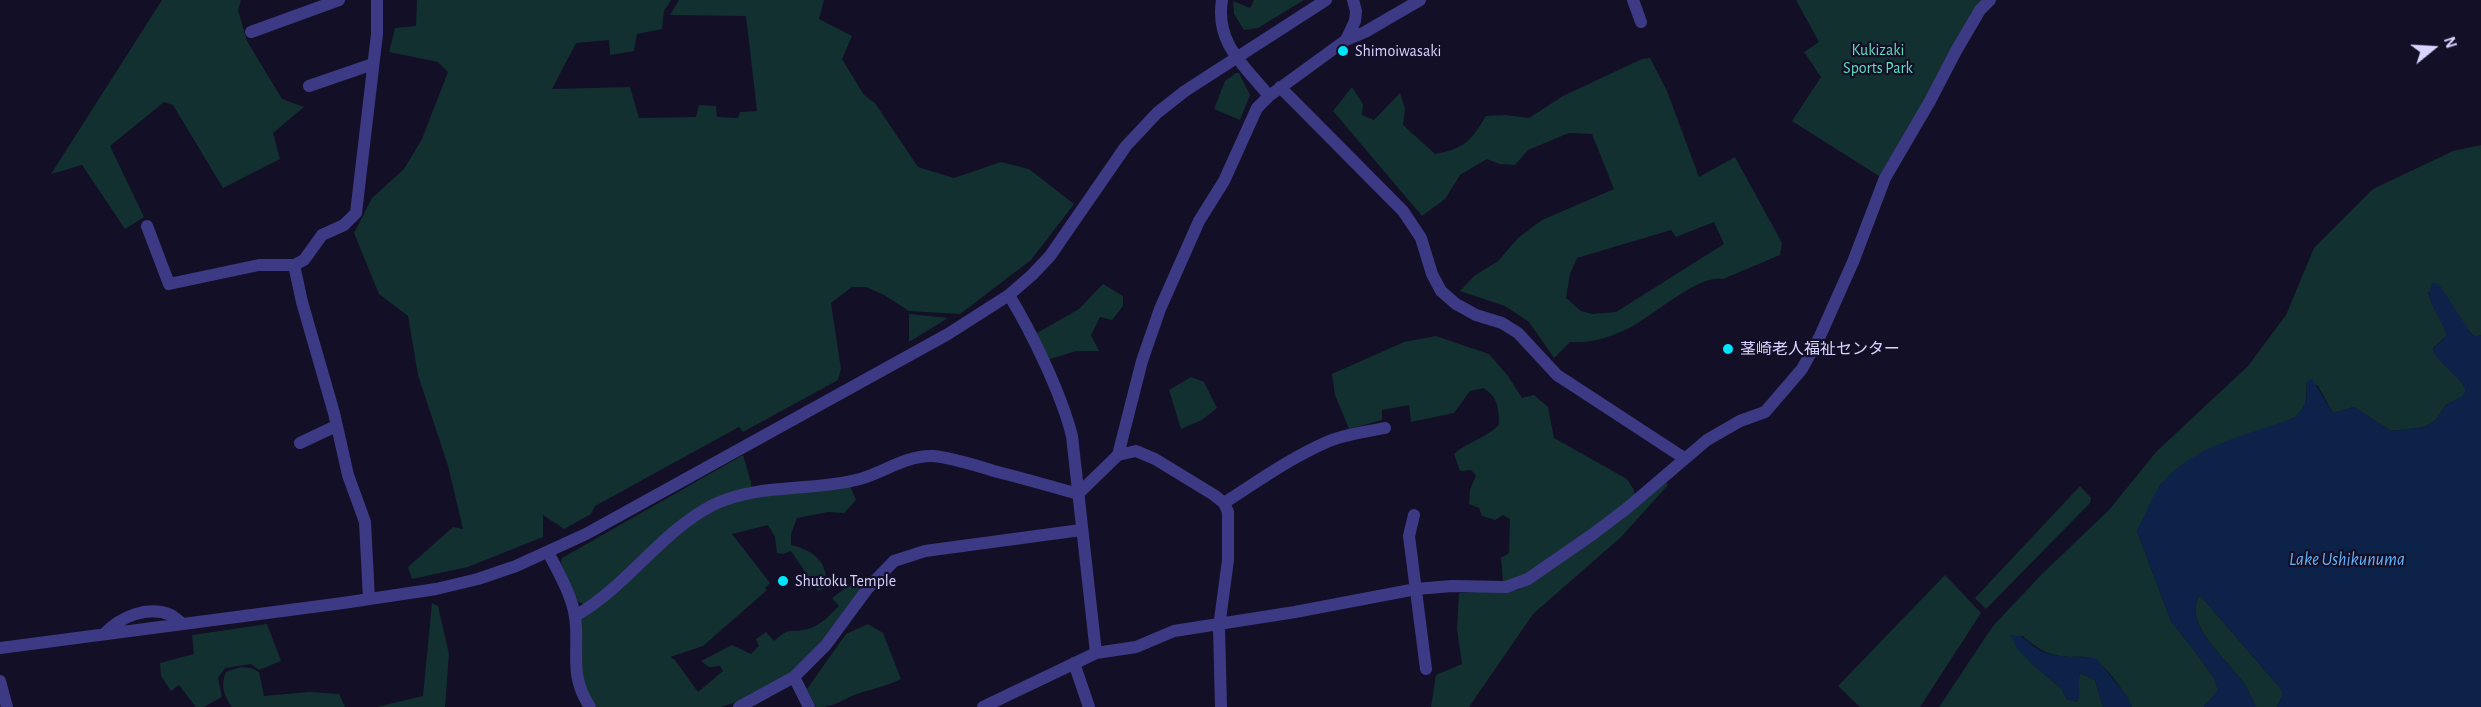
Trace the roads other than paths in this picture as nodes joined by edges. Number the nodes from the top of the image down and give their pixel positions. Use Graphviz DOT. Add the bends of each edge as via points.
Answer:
graph roads {
  1 [pos="339,0"];
  2 [pos="377,0"];
  3 [pos="1222,0"];
  4 [pos="1326,0"];
  5 [pos="1353,0"];
  6 [pos="1420,0"];
  7 [pos="1633,0"];
  8 [pos="1990,0"];
  9 [pos="1641,22"];
  10 [pos="251,32"];
  11 [pos="1346,40"];
  12 [pos="1236,57"];
  13 [pos="373,64"];
  14 [pos="309,86"];
  15 [pos="1280,87"];
  16 [pos="1269,96"];
  17 [pos="147,226"];
  18 [pos="294,266"];
  19 [pos="1009,295"];
  20 [pos="336,426"];
  21 [pos="1385,428"];
  22 [pos="300,443"];
  23 [pos="1118,455"];
  24 [pos="1684,458"];
  25 [pos="1078,494"];
  26 [pos="1224,503"];
  27 [pos="1414,515"];
  28 [pos="1081,530"];
  29 [pos="548,552"];
  30 [pos="1416,589"];
  31 [pos="369,599"];
  32 [pos="575,616"];
  33 [pos="1221,623"];
  34 [pos="0,648"];
  35 [pos="1096,652"];
  36 [pos="1074,663"];
  37 [pos="1426,669"];
  38 [pos="794,677"];
  39 [pos="0,681"];
  40 [pos="7,707"];
  41 [pos="590,707"];
  42 [pos="739,707"];
  43 [pos="809,707"];
  44 [pos="983,707"];
  45 [pos="1089,707"];
  46 [pos="1221,707"];
  1 -- 10 [label="street"];
  2 -- 13 [label="street"];
  3 -- 12 [label="street" via="1220,22"];
  4 -- 12 [label="street"];
  5 -- 11 [label="street" via="1355,21"];
  6 -- 11 [label="street"];
  7 -- 9 [label="street"];
  8 -- 24 [label="street" via="1980,10 1885,178 1853,262 1802,369 1765,412 1722,430"];
  11 -- 15 [label="street"];
  12 -- 16 [label="street"];
  12 -- 19 [label="street" via="1185,91 1142,127 1050,256"];
  13 -- 14 [label="street"];
  13 -- 18 [label="street" via="356,213 344,225 322,235 304,260"];
  15 -- 16 [label="street"];
  15 -- 24 [label="street" via="1403,211 1421,238 1441,291 1476,315 1518,333 1557,375"];
  16 -- 23 [label="street" via="1257,108 1179,263 1142,361"];
  17 -- 18 [label="street" via="169,284 259,265"];
  18 -- 20 [label="street"];
  19 -- 25 [label="street" via="1067,418"];
  19 -- 29 [label="street" via="948,334"];
  20 -- 22 [label="street"];
  20 -- 31 [label="street" via="365,522"];
  21 -- 26 [label="street" via="1327,442"];
  23 -- 25 [label="street"];
  23 -- 26 [label="street" via="1136,451 1155,459"];
  24 -- 30 [label="street" via="1626,509 1528,579 1506,587"];
  25 -- 28 [label="street"];
  25 -- 32 [label="street" via="930,456 900,462 845,482 734,497 688,521 614,590"];
  26 -- 33 [label="street" via="1229,527"];
  27 -- 30 [label="street" via="1409,536"];
  28 -- 35 [label="street"];
  28 -- 38 [label="street" via="925,550 894,561 868,588 826,645"];
  29 -- 31 [label="street" via="478,579"];
  29 -- 32 [label="street"];
  30 -- 33 [label="street"];
  30 -- 37 [label="street"];
  31 -- 34 [label="street"];
  32 -- 41 [label="street" via="576,672"];
  33 -- 35 [label="street" via="1174,631 1136,647"];
  33 -- 46 [label="street"];
  35 -- 36 [label="street"];
  36 -- 44 [label="street"];
  36 -- 45 [label="street"];
  38 -- 42 [label="street"];
  38 -- 43 [label="street"];
  39 -- 40 [label="street"];
}
